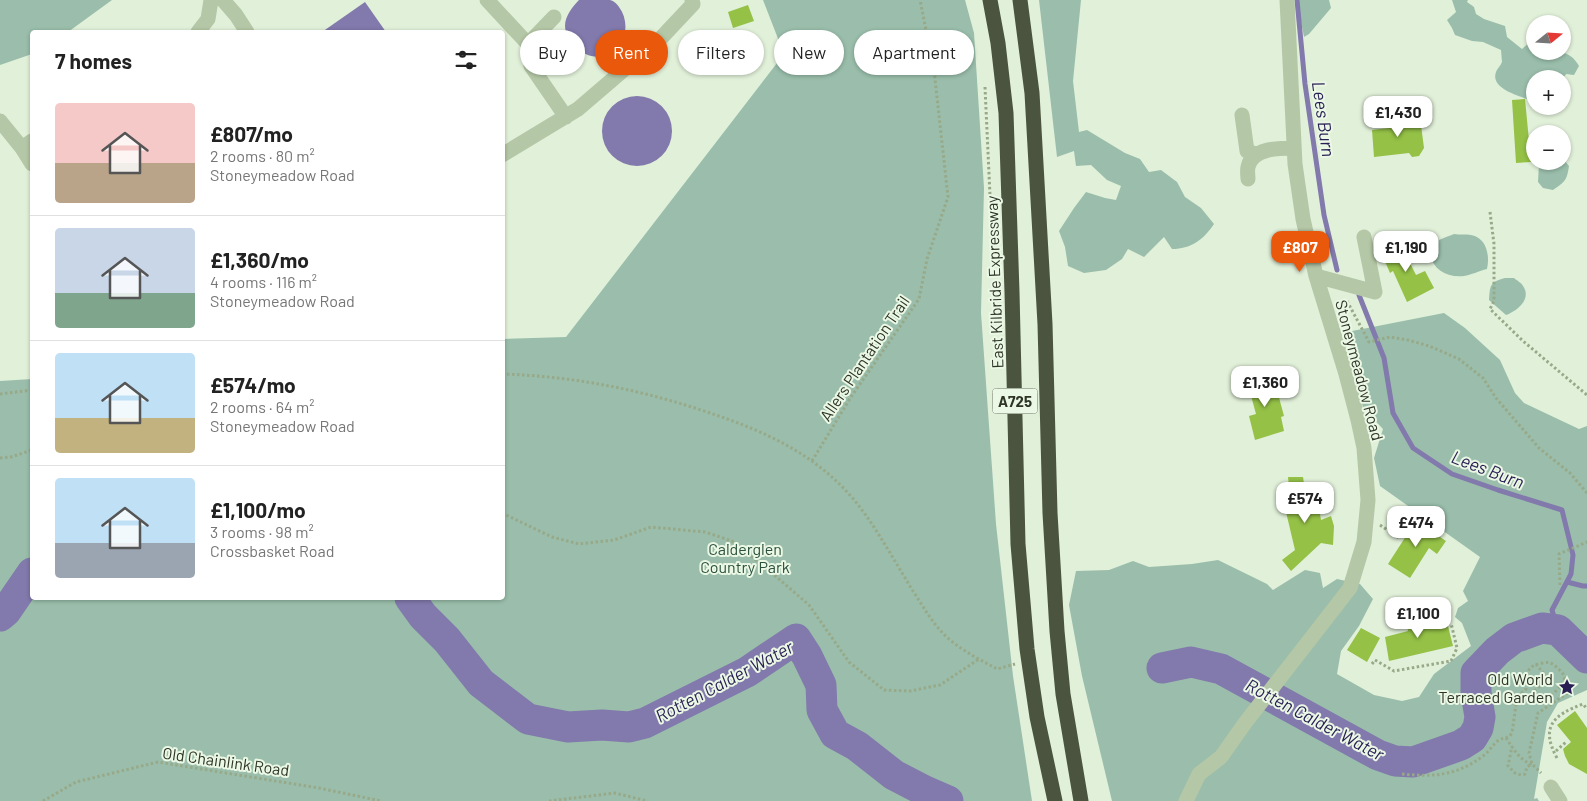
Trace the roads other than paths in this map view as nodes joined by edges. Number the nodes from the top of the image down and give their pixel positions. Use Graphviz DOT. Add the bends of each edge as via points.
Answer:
graph roads {
  1 [pos="211,0"];
  2 [pos="223,0"];
  3 [pos="487,0"];
  4 [pos="692,0"];
  5 [pos="990,0"];
  6 [pos="1020,0"];
  7 [pos="1287,0"];
  8 [pos="554,18"];
  9 [pos="200,30"];
  10 [pos="246,30"];
  11 [pos="542,30"];
  12 [pos="520,35"];
  13 [pos="536,75"];
  14 [pos="1242,115"];
  15 [pos="566,117"];
  16 [pos="0,121"];
  17 [pos="27,144"];
  18 [pos="1294,148"];
  19 [pos="505,153"];
  20 [pos="1256,154"];
  21 [pos="1248,180"];
  22 [pos="1364,237"];
  23 [pos="1316,276"];
  24 [pos="1551,787"];
  25 [pos="1055,801"];
  26 [pos="1082,801"];
  27 [pos="1186,801"];
  28 [pos="1560,801"];
  1 -- 9 [label="street" via="208,19"];
  2 -- 10 [label="street"];
  3 -- 12 [label="street"];
  4 -- 15 [label="street" via="693,4 662,37"];
  5 -- 25 [label="highway, East Kilbride Expressway / A725" via="1006,113 1018,544 1027,649"];
  6 -- 26 [label="highway, A725" via="1032,93 1057,631 1063,694"];
  7 -- 18 [label="street, Stoneymeadow Road"];
  8 -- 11 [label="street"];
  13 -- 15 [label="street"];
  14 -- 20 [label="street" via="1247,151"];
  15 -- 19 [label="street"];
  16 -- 17 [label="street"];
  18 -- 20 [label="street"];
  18 -- 23 [label="street, Stoneymeadow Road" via="1303,218"];
  20 -- 21 [label="street" via="1248,166"];
  22 -- 23 [label="street" via="1375,292"];
  23 -- 27 [label="street, Stoneymeadow Road" via="1346,374 1364,448 1368,500 1364,542 1350,588 1221,757 1199,774"];
  24 -- 28 [label="street"];
}
